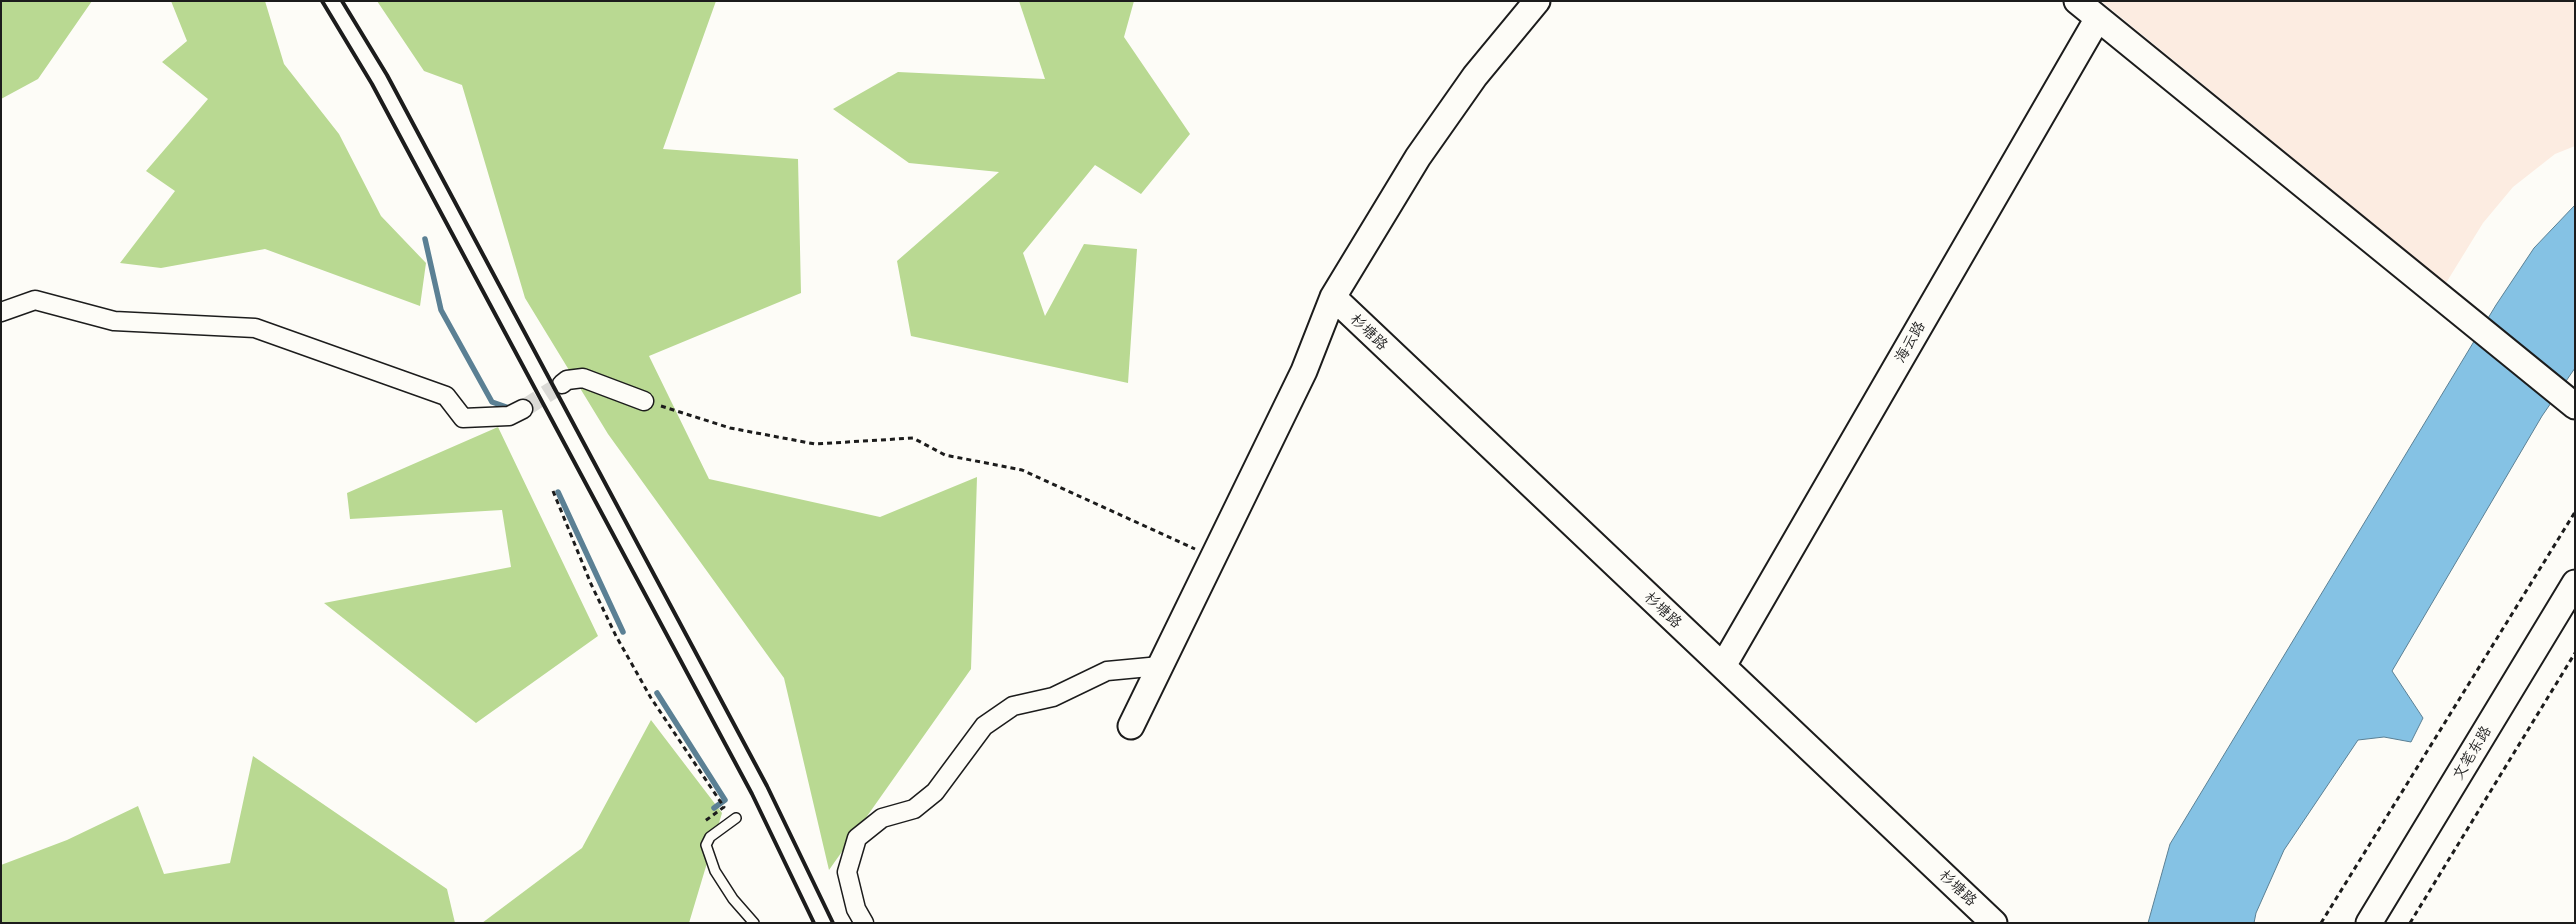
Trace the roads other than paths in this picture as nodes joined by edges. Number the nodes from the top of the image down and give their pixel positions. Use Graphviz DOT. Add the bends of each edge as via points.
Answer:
graph roads {
  1 [pos="1537,1"];
  2 [pos="2077,1"];
  3 [pos="2098,18"];
  4 [pos="1333,297"];
  5 [pos="1,312"];
  6 [pos="562,384"];
  7 [pos="644,401"];
  8 [pos="2575,406"];
  9 [pos="523,408"];
  10 [pos="2575,583"];
  11 [pos="1160,666"];
  12 [pos="1722,666"];
  13 [pos="1131,726"];
  14 [pos="736,818"];
  15 [pos="754,923"];
  16 [pos="864,923"];
  17 [pos="1994,923"];
  18 [pos="2369,923"];
  1 -- 4 [label="street" via="1475,76 1418,157"];
  2 -- 3 [label="street"];
  3 -- 8 [label="street"];
  3 -- 12 [label="street, 海云路"];
  4 -- 11 [label="street" via="1304,371"];
  4 -- 12 [label="street, 杉塘路"];
  5 -- 9 [label="street" via="35,300 114,321 255,328 446,396 463,418 509,416"];
  6 -- 7 [label="street" via="582,378"];
  10 -- 18 [label="street, 文笔东路"];
  11 -- 13 [label="street"];
  11 -- 16 [label="street" via="1107,671 1053,697 1013,706 984,726 935,792 914,809 882,818 857,838 846,872 856,909"];
  12 -- 17 [label="street, 杉塘路"];
  14 -- 15 [label="lane" via="710,837 706,845 715,871"];
}
